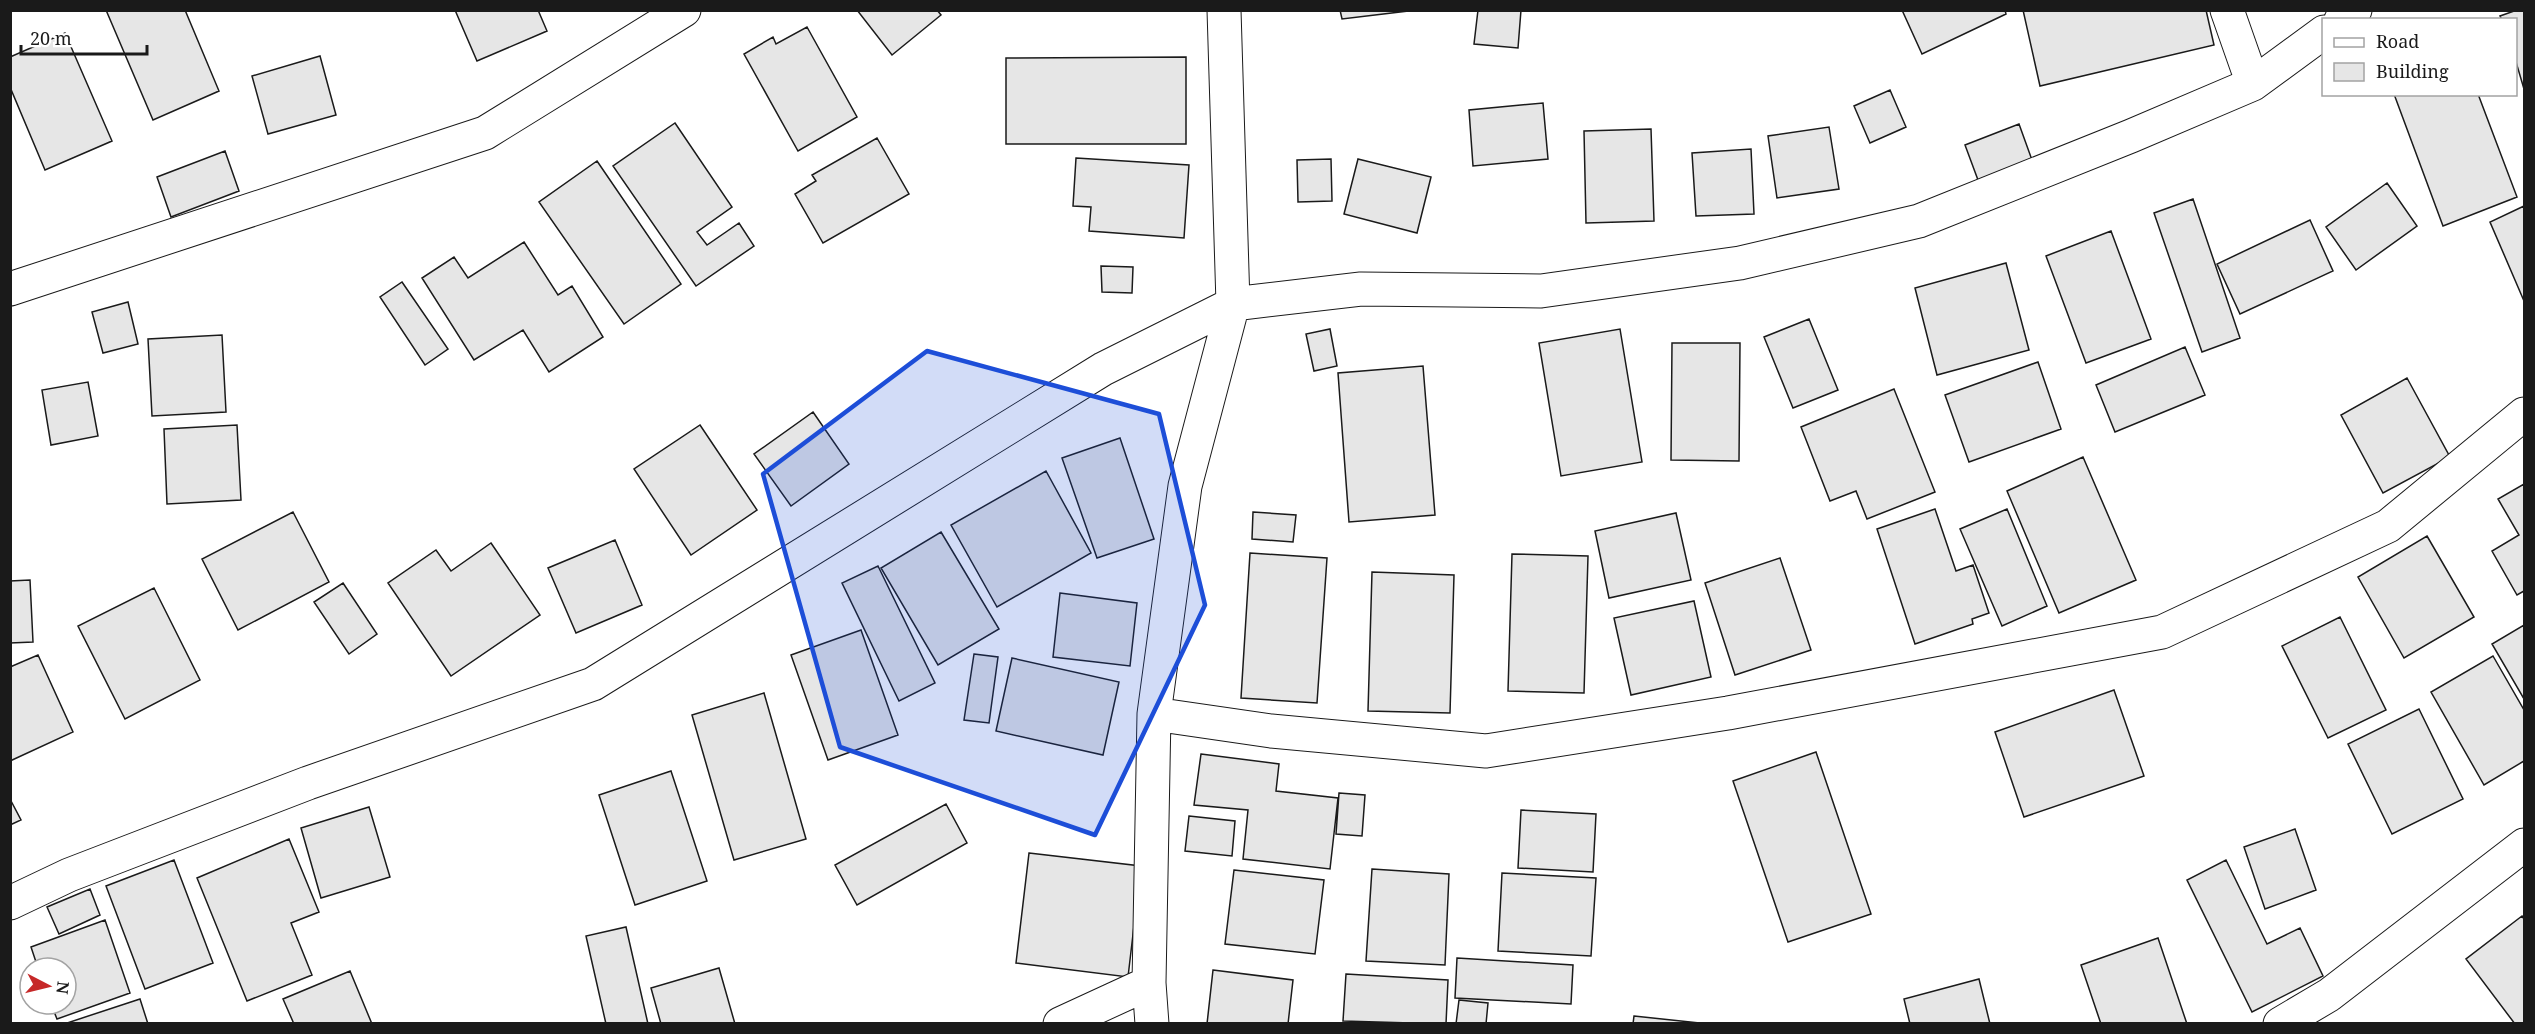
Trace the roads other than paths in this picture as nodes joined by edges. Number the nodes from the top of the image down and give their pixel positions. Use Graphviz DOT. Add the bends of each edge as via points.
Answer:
graph roads {
  1 [pos="684,10"];
  2 [pos="1224,10"];
  3 [pos="2228,10"];
  4 [pos="2322,33"];
  5 [pos="2253,84"];
  6 [pos="10,289"];
  7 [pos="1233,304"];
  8 [pos="2524,414"];
  9 [pos="1154,714"];
  10 [pos="2524,845"];
  11 [pos="10,903"];
  12 [pos="1149,983"];
  13 [pos="1060,1023"];
  14 [pos="1152,1023"];
  15 [pos="2280,1023"];
  1 -- 6 [label="street" via="485,133"];
  2 -- 7 [label="street"];
  3 -- 5 [label="street"];
  4 -- 5 [label="street"];
  5 -- 7 [label="street" via="1919,221 1740,263 1541,291 1361,289"];
  7 -- 9 [label="street" via="1185,486"];
  7 -- 11 [label="street" via="1103,369 593,684 297,787 69,875"];
  8 -- 9 [label="street" via="2388,526 2162,632 1728,713 1486,751 1271,731"];
  9 -- 12 [label="street"];
  10 -- 15 [label="street" via="2329,995"];
  12 -- 13 [label="street"];
  12 -- 14 [label="street"];
}
